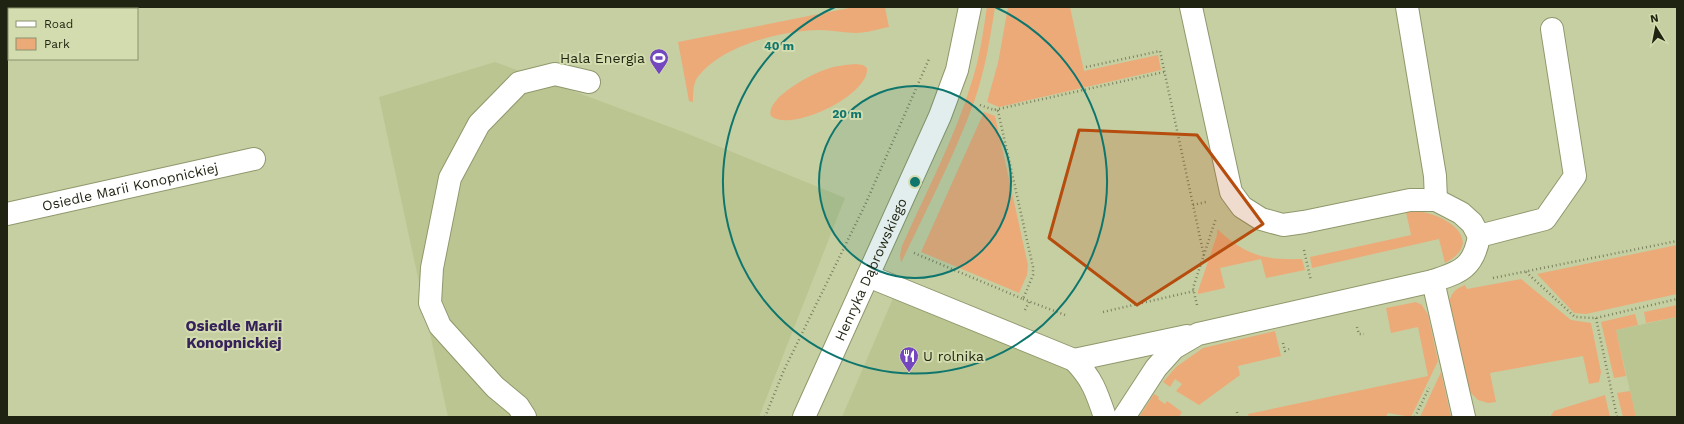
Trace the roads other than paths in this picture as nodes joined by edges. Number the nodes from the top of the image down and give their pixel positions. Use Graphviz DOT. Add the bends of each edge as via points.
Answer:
graph roads {
  1 [pos="970,7"];
  2 [pos="1191,7"];
  3 [pos="1407,7"];
  4 [pos="1552,30"];
  5 [pos="589,82"];
  6 [pos="254,159"];
  7 [pos="1436,200"];
  8 [pos="7,214"];
  9 [pos="1479,236"];
  10 [pos="868,276"];
  11 [pos="1433,281"];
  12 [pos="1201,333"];
  13 [pos="1074,360"];
  14 [pos="525,417"];
  15 [pos="804,417"];
  16 [pos="1105,417"];
  17 [pos="1124,417"];
  18 [pos="1464,417"];
  1 -- 10 [label="street, Henryka Dąbrowskiego" via="957,70 940,116"];
  2 -- 7 [label="street" via="1231,192 1242,207 1261,219 1283,225 1410,200"];
  3 -- 7 [label="street" via="1435,176"];
  4 -- 9 [label="street" via="1575,176 1545,219"];
  5 -- 14 [label="street" via="555,74 519,83 479,124 450,178 432,268 430,303 440,326 495,386 518,406"];
  6 -- 8 [label="street, Osiedle Marii Konopnickiej"];
  7 -- 9 [label="street" via="1461,213 1472,223"];
  9 -- 11 [label="street" via="1476,251 1467,266"];
  10 -- 13 [label="street"];
  10 -- 15 [label="street, Henryka Dąbrowskiego"];
  11 -- 12 [label="street"];
  11 -- 18 [label="street"];
  12 -- 13 [label="street"];
  12 -- 17 [label="street" via="1174,348 1156,368"];
  13 -- 16 [label="street" via="1086,372 1095,387"];
}
